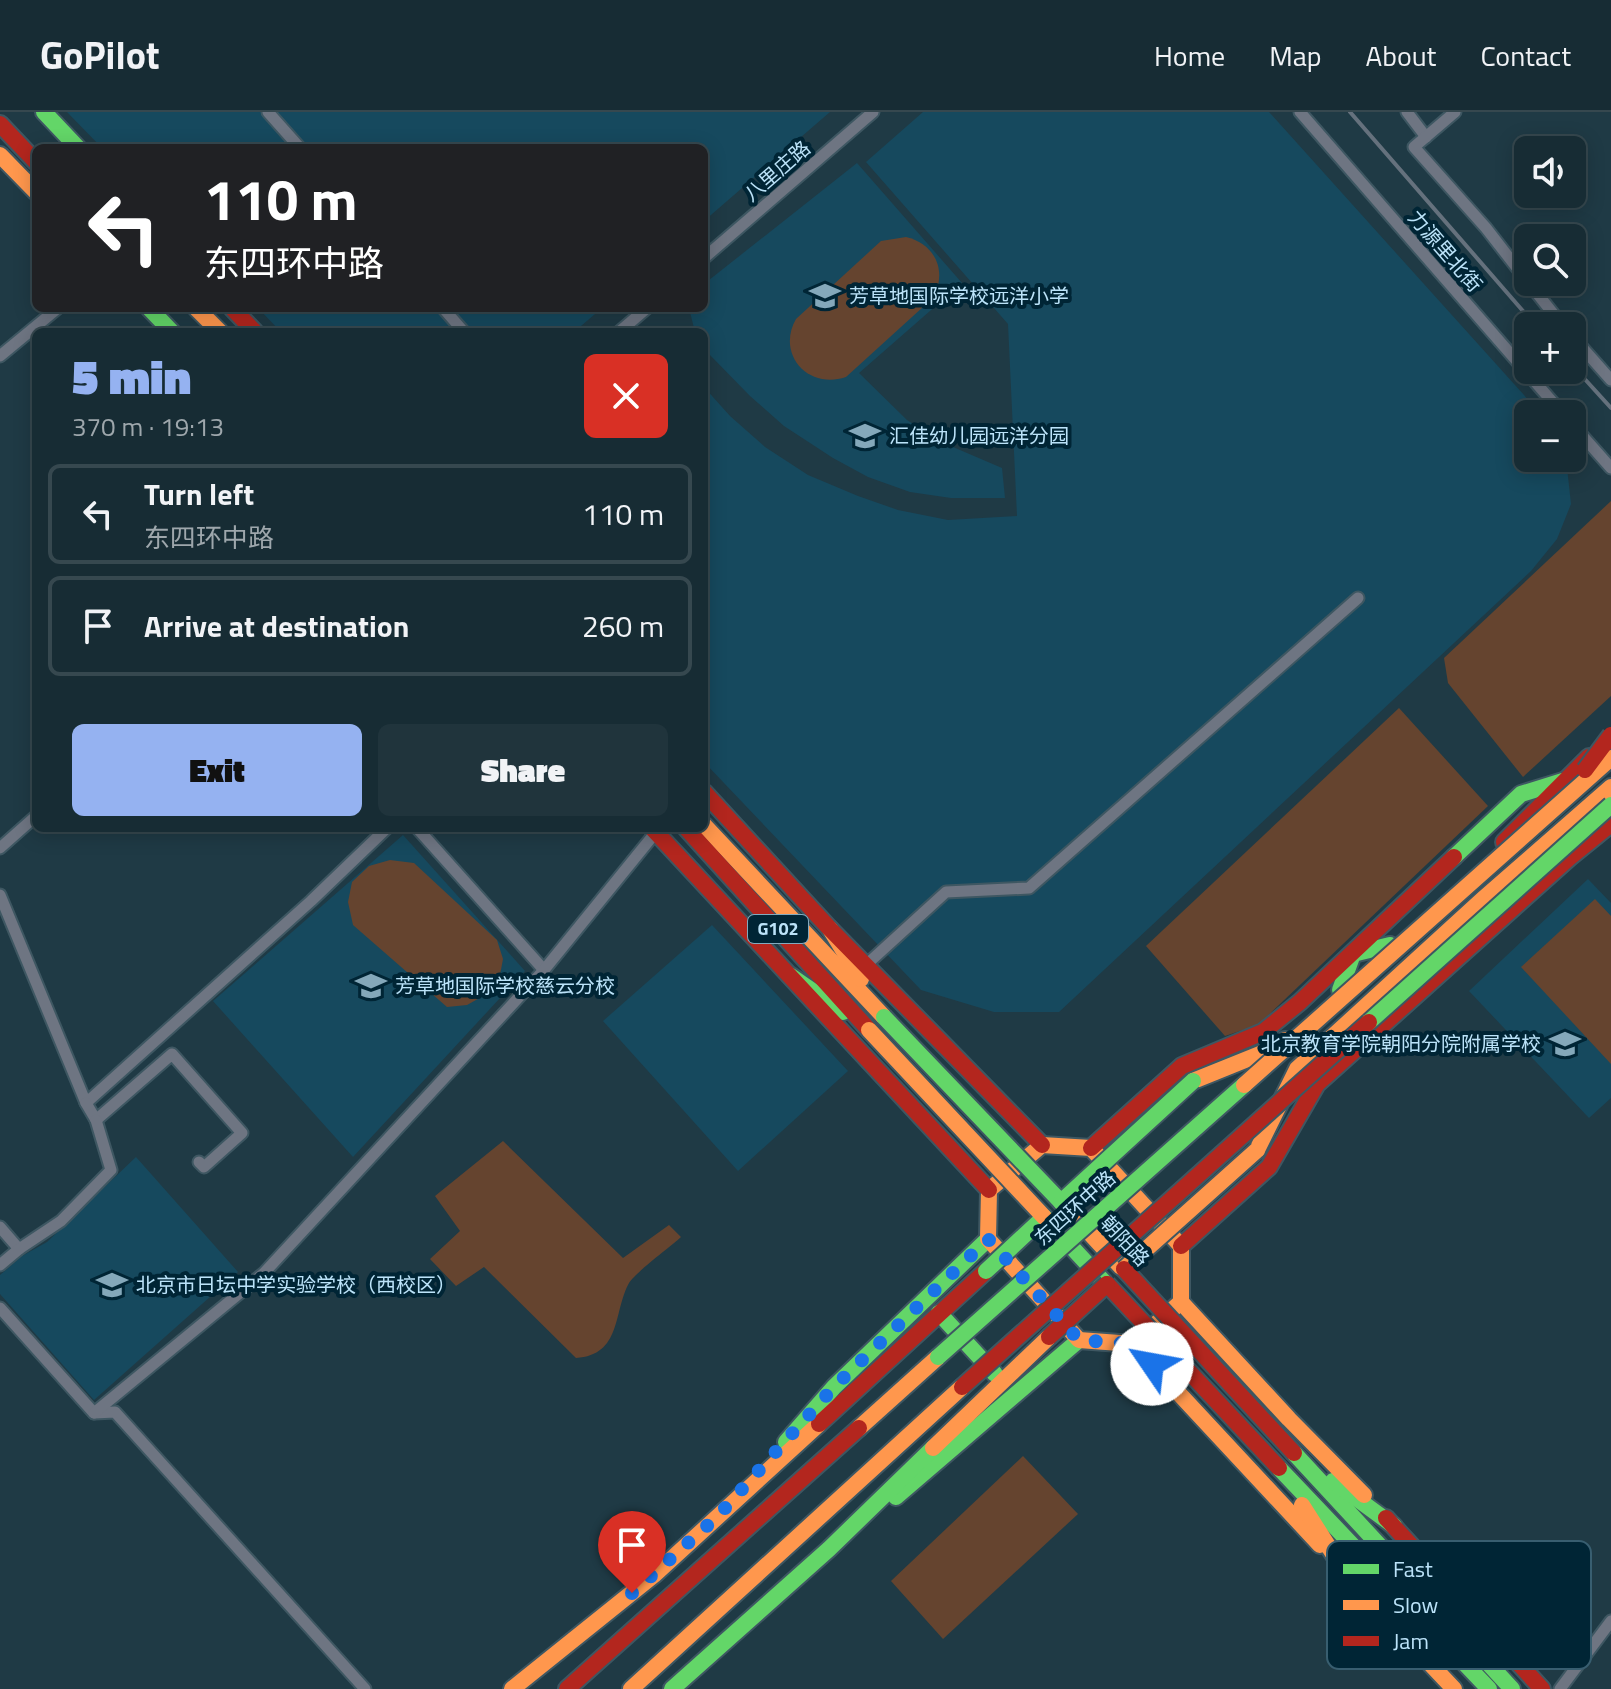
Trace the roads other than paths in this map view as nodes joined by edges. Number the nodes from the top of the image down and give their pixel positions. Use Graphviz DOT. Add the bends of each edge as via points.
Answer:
graph roads {
  1 [pos="6,112"];
  2 [pos="44,112"];
  3 [pos="268,112"];
  4 [pos="873,112"];
  5 [pos="1300,112"];
  6 [pos="1407,112"];
  7 [pos="1455,112"];
  8 [pos="0,124"];
  9 [pos="1426,137"];
  10 [pos="36,144"];
  11 [pos="74,144"];
  12 [pos="296,144"];
  13 [pos="0,155"];
  14 [pos="32,158"];
  15 [pos="32,188"];
  16 [pos="708,255"];
  17 [pos="1514,264"];
  18 [pos="1539,296"];
  19 [pos="53,312"];
  20 [pos="153,312"];
  21 [pos="183,312"];
  22 [pos="200,312"];
  23 [pos="236,312"];
  24 [pos="446,312"];
  25 [pos="642,312"];
  26 [pos="1552,312"];
  27 [pos="34,328"];
  28 [pos="168,328"];
  29 [pos="198,328"];
  30 [pos="216,328"];
  31 [pos="251,328"];
  32 [pos="460,328"];
  33 [pos="624,328"];
  34 [pos="32,330"];
  35 [pos="1586,352"];
  36 [pos="0,356"];
  37 [pos="1611,380"];
  38 [pos="1551,400"];
  39 [pos="1586,440"];
  40 [pos="1611,468"];
  41 [pos="1358,598"];
  42 [pos="1611,736"];
  43 [pos="1611,758"];
  44 [pos="1563,781"];
  45 [pos="1611,787"];
  46 [pos="708,796"];
  47 [pos="1514,802"];
  48 [pos="1611,806"];
  49 [pos="1556,808"];
  50 [pos="32,820"];
  51 [pos="1611,824"];
  52 [pos="708,829"];
  53 [pos="383,832"];
  54 [pos="421,832"];
  55 [pos="652,832"];
  56 [pos="656,832"];
  57 [pos="690,832"];
  58 [pos="1502,844"];
  59 [pos="0,848"];
  60 [pos="0,895"];
  61 [pos="830,929"];
  62 [pos="1390,945"];
  63 [pos="1353,954"];
  64 [pos="866,965"];
  65 [pos="544,970"];
  66 [pos="791,976"];
  67 [pos="1340,990"];
  68 [pos="884,1017"];
  69 [pos="869,1030"];
  70 [pos="86,1103"];
  71 [pos="96,1120"];
  72 [pos="1042,1145"];
  73 [pos="1091,1148"];
  74 [pos="199,1162"];
  75 [pos="989,1190"];
  76 [pos="1061,1202"];
  77 [pos="1044,1217"];
  78 [pos="0,1227"];
  79 [pos="988,1239"];
  80 [pos="1181,1246"];
  81 [pos="19,1249"];
  82 [pos="0,1265"];
  83 [pos="1124,1269"];
  84 [pos="1107,1284"];
  85 [pos="1181,1302"];
  86 [pos="0,1308"];
  87 [pos="939,1313"];
  88 [pos="1079,1340"];
  89 [pos="1133,1344"];
  90 [pos="1001,1381"];
  91 [pos="94,1413"];
  92 [pos="1294,1453"];
  93 [pos="1279,1468"];
  94 [pos="717,1517"];
  95 [pos="1394,1526"];
  96 [pos="1348,1541"];
  97 [pos="1375,1541"];
  98 [pos="1408,1541"];
  99 [pos="1327,1544"];
  100 [pos="829,1549"];
  101 [pos="1327,1553"];
  102 [pos="1611,1621"];
  103 [pos="1591,1648"];
  104 [pos="1435,1669"];
  105 [pos="1470,1669"];
  106 [pos="1494,1669"];
  107 [pos="1524,1669"];
  108 [pos="1575,1669"];
  109 [pos="365,1689"];
  110 [pos="512,1689"];
  111 [pos="567,1689"];
  112 [pos="631,1689"];
  113 [pos="672,1689"];
  114 [pos="1454,1689"];
  115 [pos="1489,1689"];
  116 [pos="1512,1689"];
  117 [pos="1542,1689"];
  118 [pos="1560,1689"];
  1 -- 10 [label="main road"];
  2 -- 11 [label="main road"];
  3 -- 12 [label="street"];
  4 -- 16 [label="street, 八里庄路"];
  5 -- 38 [label="street, 力源里北街"];
  6 -- 9 [label="street"];
  7 -- 9 [label="street"];
  8 -- 14 [label="main road"];
  9 -- 17 [label="street" via="1414,147"];
  13 -- 15 [label="main road"];
  18 -- 26 [label="street"];
  19 -- 27 [label="street"];
  20 -- 28 [label="main road"];
  21 -- 29 [label="main road"];
  22 -- 30 [label="main road"];
  23 -- 31 [label="main road"];
  24 -- 32 [label="street"];
  25 -- 33 [label="street"];
  34 -- 36 [label="street"];
  35 -- 37 [label="street"];
  39 -- 40 [label="street"];
  41 -- 64 [label="street" via="1029,888 946,892"];
  42 -- 44 [label="main road, 东四环中路"];
  42 -- 49 [label="main road, bridge"];
  43 -- 49 [label="main road, 东四环中路, bridge"];
  44 -- 47 [label="main road, 东四环中路" via="1521,794"];
  44 -- 58 [label="main road, 东四环中路"];
  45 -- 83 [label="main road, bridge" via="1297,1069 1257,1150"];
  46 -- 61 [label="main road"];
  47 -- 58 [label="main road"];
  47 -- 63 [label="main road, 东四环中路"];
  48 -- 112 [label="main road, bridge"];
  49 -- 111 [label="main road, 东四环中路, bridge"];
  50 -- 59 [label="street"];
  51 -- 80 [label="main road" via="1317,1084 1269,1167"];
  52 -- 68 [label="main road, 朝阳路 / G102"];
  53 -- 70 [label="street"];
  54 -- 65 [label="street"];
  55 -- 65 [label="street"];
  56 -- 66 [label="main road"];
  57 -- 69 [label="main road, G102"];
  58 -- 62 [label="main road, 东四环中路"];
  60 -- 70 [label="street"];
  61 -- 64 [label="main road"];
  61 -- 68 [label="main road"];
  62 -- 63 [label="main road"];
  62 -- 67 [label="main road, 东四环中路"];
  63 -- 67 [label="main road"];
  63 -- 73 [label="main road, 东四环中路" via="1263,1032 1182,1066"];
  64 -- 72 [label="main road"];
  65 -- 91 [label="street" via="264,1273"];
  66 -- 69 [label="main road"];
  66 -- 75 [label="main road"];
  67 -- 76 [label="main road, 东四环中路, bridge" via="1277,1047 1193,1081"];
  68 -- 76 [label="main road, 朝阳路 / G102, bridge"];
  69 -- 77 [label="main road, G102, bridge"];
  70 -- 71 [label="street"];
  71 -- 74 [label="street" via="172,1054 242,1133 204,1167"];
  71 -- 81 [label="street" via="111,1170 61,1221"];
  72 -- 73 [label="main road"];
  72 -- 75 [label="main road"];
  73 -- 80 [label="main road"];
  75 -- 79 [label="main road"];
  76 -- 77 [label="main road, 东四环中路, bridge"];
  76 -- 83 [label="main road, 朝阳路 / G102, bridge"];
  77 -- 84 [label="main road, G102, bridge"];
  77 -- 87 [label="main road, 东四环中路, bridge"];
  78 -- 81 [label="street"];
  79 -- 88 [label="main road"];
  79 -- 94 [label="main road, 东四环中路" via="834,1387"];
  80 -- 85 [label="main road"];
  81 -- 82 [label="street"];
  83 -- 84 [label="main road, bridge"];
  83 -- 92 [label="main road, 朝阳路 / G102, bridge"];
  84 -- 90 [label="main road, bridge"];
  84 -- 93 [label="main road, G102, bridge"];
  85 -- 89 [label="main road"];
  85 -- 95 [label="main road"];
  86 -- 91 [label="street"];
  87 -- 90 [label="main road"];
  87 -- 94 [label="main road, 东四环中路"];
  88 -- 89 [label="main road"];
  88 -- 100 [label="main road"];
  89 -- 101 [label="main road"];
  90 -- 100 [label="main road"];
  91 -- 109 [label="street" via="115,1412"];
  92 -- 95 [label="main road"];
  92 -- 97 [label="main road, 朝阳路 / G102"];
  93 -- 96 [label="main road, G102"];
  93 -- 99 [label="main road"];
  94 -- 110 [label="main road, 东四环中路"];
  95 -- 98 [label="main road"];
  100 -- 113 [label="main road"];
  102 -- 103 [label="street"];
  104 -- 114 [label="main road"];
  105 -- 115 [label="main road, G102"];
  106 -- 116 [label="main road, 朝阳路 / G102"];
  107 -- 117 [label="main road"];
  108 -- 118 [label="street"];
}
